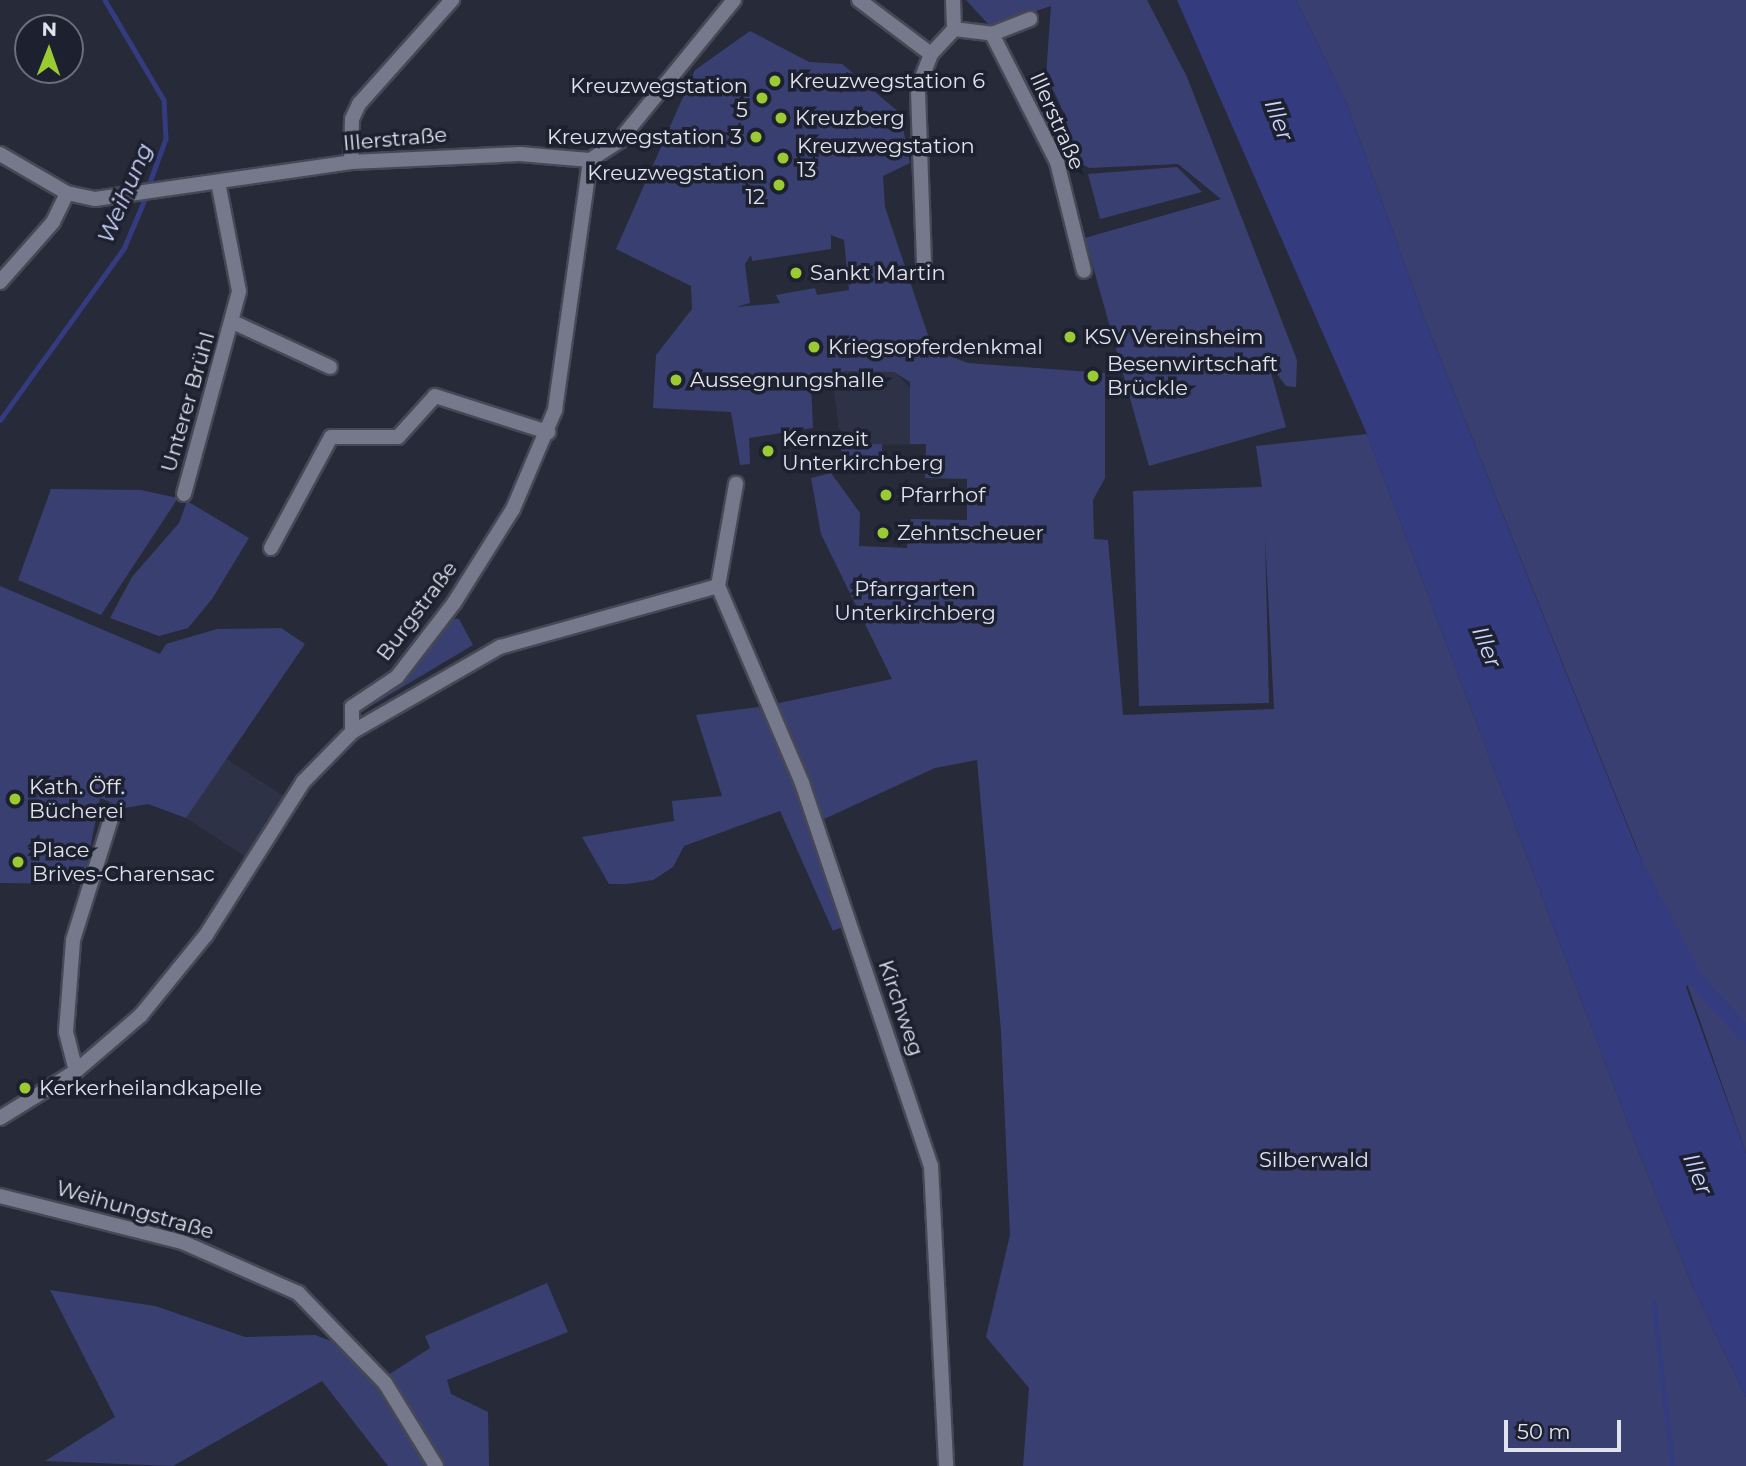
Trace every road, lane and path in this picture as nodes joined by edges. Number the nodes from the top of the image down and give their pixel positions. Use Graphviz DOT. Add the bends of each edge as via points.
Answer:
graph roads {
  1 [pos="452,0"];
  2 [pos="734,0"];
  3 [pos="859,0"];
  4 [pos="953,0"];
  5 [pos="1030,19"];
  6 [pos="954,29"];
  7 [pos="992,34"];
  8 [pos="931,54"];
  9 [pos="0,154"];
  10 [pos="590,160"];
  11 [pos="351,162"];
  12 [pos="219,182"];
  13 [pos="67,193"];
  14 [pos="924,263"];
  15 [pos="1084,271"];
  16 [pos="0,282"];
  17 [pos="233,322"];
  18 [pos="330,368"];
  19 [pos="545,431"];
  20 [pos="736,484"];
  21 [pos="184,494"];
  22 [pos="271,548"];
  23 [pos="718,586"];
  24 [pos="352,732"];
  25 [pos="113,811"];
  26 [pos="76,1071"];
  27 [pos="0,1118"];
  28 [pos="0,1196"];
  29 [pos="436,1466"];
  30 [pos="946,1466"];
  1 -- 11 [label="street" via="359,104 352,119"];
  2 -- 10 [label="street" via="626,133"];
  3 -- 8 [label="street"];
  4 -- 6 [label="street"];
  5 -- 7 [label="street"];
  6 -- 7 [label="street"];
  6 -- 8 [label="street"];
  7 -- 15 [label="street, Illerstraße" via="1057,162"];
  8 -- 14 [label="street" via="918,89"];
  9 -- 13 [label="street, Illerstraße"];
  10 -- 11 [label="street, Illerstraße" via="520,154"];
  10 -- 19 [label="street, Burgstraße" via="564,362"];
  11 -- 12 [label="street, Illerstraße"];
  12 -- 13 [label="street, Illerstraße" via="131,197"];
  12 -- 17 [label="street, Unterer Brühl" via="239,291"];
  13 -- 16 [label="street" via="53,222"];
  17 -- 18 [label="street, Unterer Brühl"];
  17 -- 21 [label="street, Unterer Brühl"];
  19 -- 22 [label="street" via="435,396 398,438 331,437"];
  19 -- 24 [label="street, Burgstraße" via="513,509 454,603 397,677 352,706"];
  20 -- 23 [label="street"];
  23 -- 24 [label="street" via="490,651"];
  23 -- 30 [label="street, Kirchweg" via="802,783 931,1166"];
  24 -- 26 [label="street" via="303,782 206,935 149,1005"];
  25 -- 26 [label="street" via="73,940 66,1032"];
  26 -- 27 [label="street"];
  28 -- 29 [label="street, Weihungstraße" via="182,1242 290,1289 336,1327 407,1413"];
}
